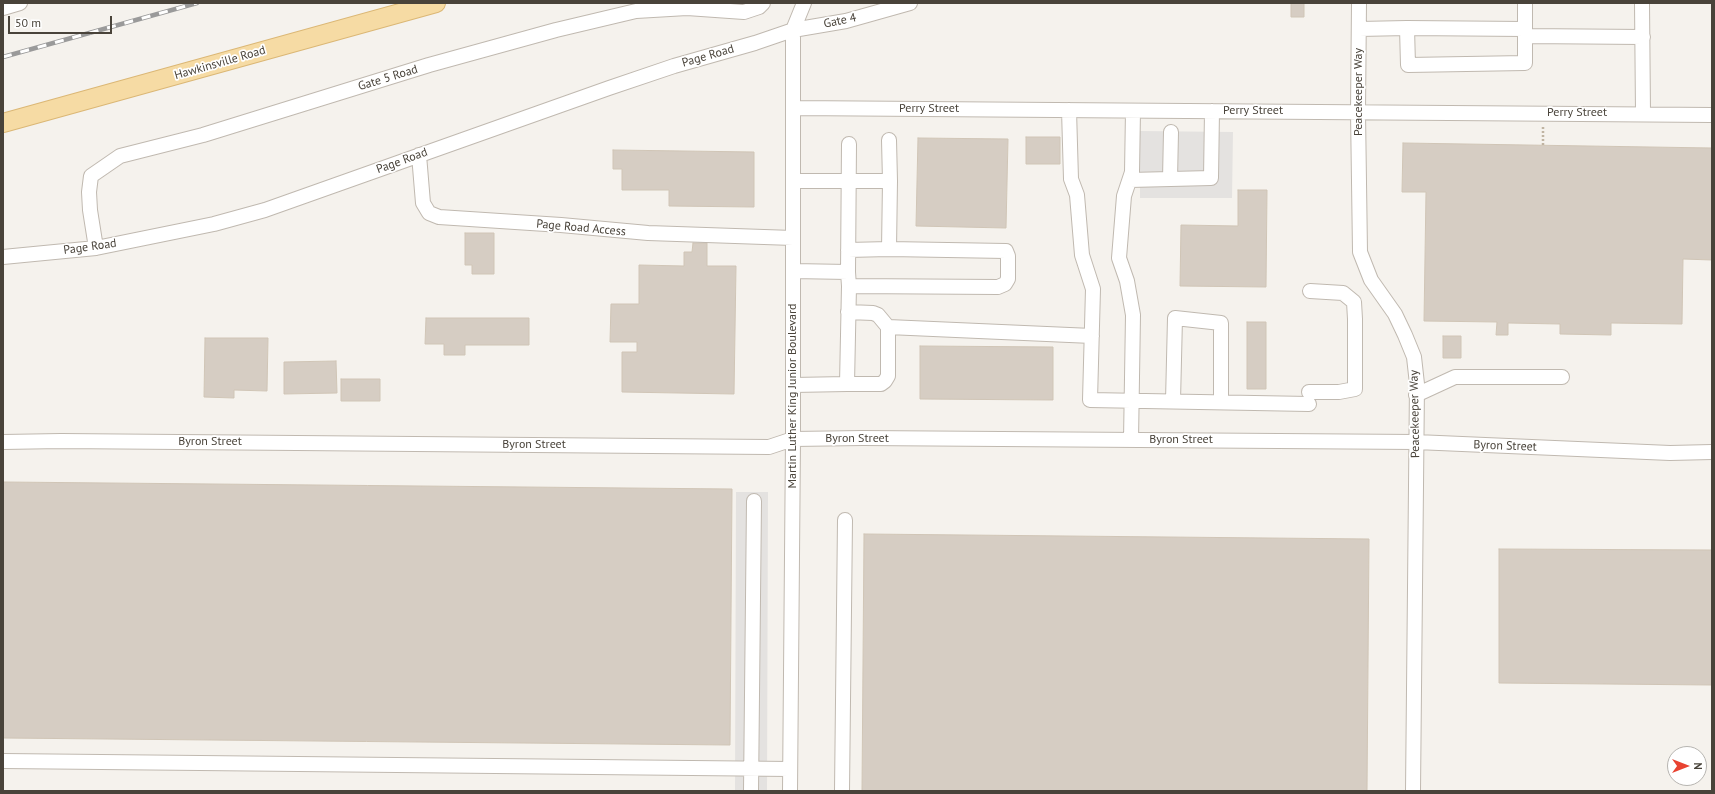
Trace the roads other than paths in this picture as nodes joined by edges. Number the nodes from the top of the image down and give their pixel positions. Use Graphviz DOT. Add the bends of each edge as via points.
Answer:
graph roads {
  1 [pos="20,3"];
  2 [pos="436,3"];
  3 [pos="763,3"];
  4 [pos="804,3"];
  5 [pos="910,3"];
  6 [pos="1359,3"];
  7 [pos="1525,3"];
  8 [pos="1642,3"];
  9 [pos="3,8"];
  10 [pos="1359,27"];
  11 [pos="1407,28"];
  12 [pos="792,30"];
  13 [pos="1525,32"];
  14 [pos="1643,37"];
  15 [pos="793,108"];
  16 [pos="1069,110"];
  17 [pos="1133,111"];
  18 [pos="1212,111"];
  19 [pos="1358,112"];
  20 [pos="1643,113"];
  21 [pos="1712,115"];
  22 [pos="3,123"];
  23 [pos="1172,132"];
  24 [pos="889,140"];
  25 [pos="849,144"];
  26 [pos="419,155"];
  27 [pos="1170,179"];
  28 [pos="1130,180"];
  29 [pos="793,181"];
  30 [pos="849,181"];
  31 [pos="890,181"];
  32 [pos="793,238"];
  33 [pos="96,248"];
  34 [pos="889,249"];
  35 [pos="848,250"];
  36 [pos="3,257"];
  37 [pos="792,271"];
  38 [pos="848,272"];
  39 [pos="849,286"];
  40 [pos="1310,291"];
  41 [pos="848,312"];
  42 [pos="888,327"];
  43 [pos="1092,336"];
  44 [pos="1562,378"];
  45 [pos="847,384"];
  46 [pos="793,385"];
  47 [pos="1416,395"];
  48 [pos="1132,401"];
  49 [pos="1173,402"];
  50 [pos="1221,402"];
  51 [pos="793,438"];
  52 [pos="1131,440"];
  53 [pos="3,442"];
  54 [pos="1416,442"];
  55 [pos="1712,452"];
  56 [pos="754,501"];
  57 [pos="845,520"];
  58 [pos="3,761"];
  59 [pos="751,768"];
  60 [pos="790,769"];
  61 [pos="751,791"];
  62 [pos="790,791"];
  63 [pos="842,791"];
  64 [pos="1413,791"];
  1 -- 9 [label="street"];
  2 -- 22 [label="main road, Hawkinsville Road"];
  3 -- 33 [label="street, Gate 5 Road" via="744,12 687,8 636,11 556,30 430,65 203,135 120,156 91,176 90,210"];
  4 -- 12 [label="street, Martin Luther King Junior Boulevard"];
  5 -- 12 [label="street, Gate 4" via="846,21"];
  6 -- 10 [label="street, Peacekeeper Way"];
  7 -- 13 [label="street"];
  8 -- 14 [label="street"];
  10 -- 11 [label="street"];
  10 -- 19 [label="street, Peacekeeper Way"];
  11 -- 13 [label="street"];
  11 -- 13 [label="street" via="1408,65 1525,63"];
  12 -- 15 [label="street, Martin Luther King Junior Boulevard"];
  12 -- 26 [label="street, Page Road" via="609,88"];
  13 -- 14 [label="street"];
  14 -- 20 [label="street"];
  15 -- 16 [label="street, Perry Street"];
  15 -- 29 [label="street, Martin Luther King Junior Boulevard"];
  16 -- 17 [label="street, Perry Street"];
  16 -- 43 [label="street" via="1071,179 1077,196 1082,255 1093,289"];
  17 -- 18 [label="street, Perry Street"];
  17 -- 28 [label="street"];
  18 -- 19 [label="street, Perry Street"];
  18 -- 27 [label="street" via="1211,178"];
  19 -- 20 [label="street, Perry Street"];
  19 -- 47 [label="street, Peacekeeper Way" via="1360,252 1371,280 1395,314 1414,357"];
  20 -- 21 [label="street, Perry Street"];
  23 -- 27 [label="street"];
  24 -- 31 [label="street"];
  25 -- 30 [label="street"];
  26 -- 32 [label="street, Page Road Access" via="423,204 429,213 439,217 648,234"];
  26 -- 33 [label="street, Page Road" via="265,210 214,224"];
  27 -- 28 [label="street"];
  28 -- 48 [label="street" via="1124,196 1119,258 1127,282 1133,315"];
  29 -- 30 [label="street"];
  29 -- 32 [label="street, Martin Luther King Junior Boulevard"];
  30 -- 31 [label="street"];
  30 -- 35 [label="street"];
  31 -- 34 [label="street"];
  32 -- 37 [label="street, Martin Luther King Junior Boulevard"];
  33 -- 36 [label="street, Page Road"];
  34 -- 35 [label="street"];
  34 -- 39 [label="street" via="1006,251 1008,279 1005,284 998,287"];
  35 -- 38 [label="street"];
  37 -- 38 [label="street"];
  37 -- 46 [label="street, Martin Luther King Junior Boulevard"];
  38 -- 39 [label="street"];
  39 -- 41 [label="street"];
  40 -- 50 [label="street" via="1343,293 1354,302 1354,389 1309,398"];
  41 -- 42 [label="street" via="873,313"];
  41 -- 45 [label="street"];
  42 -- 43 [label="street"];
  42 -- 45 [label="street" via="888,376 885,381 881,384"];
  43 -- 48 [label="street" via="1090,400"];
  44 -- 47 [label="street" via="1455,377"];
  45 -- 46 [label="street"];
  46 -- 51 [label="street, Martin Luther King Junior Boulevard"];
  47 -- 54 [label="street, Peacekeeper Way"];
  48 -- 49 [label="street"];
  48 -- 52 [label="street"];
  49 -- 50 [label="street"];
  49 -- 50 [label="street" via="1175,318 1221,323"];
  51 -- 52 [label="street, Byron Street"];
  51 -- 53 [label="street, Byron Street" via="769,446"];
  51 -- 60 [label="street, Martin Luther King Junior Boulevard"];
  52 -- 54 [label="street, Byron Street"];
  54 -- 55 [label="street, Byron Street" via="1670,453"];
  54 -- 64 [label="street, Peacekeeper Way"];
  56 -- 59 [label="street"];
  57 -- 63 [label="street"];
  58 -- 59 [label="street"];
  59 -- 60 [label="street"];
  59 -- 61 [label="street"];
  60 -- 62 [label="street, Martin Luther King Junior Boulevard"];
}
